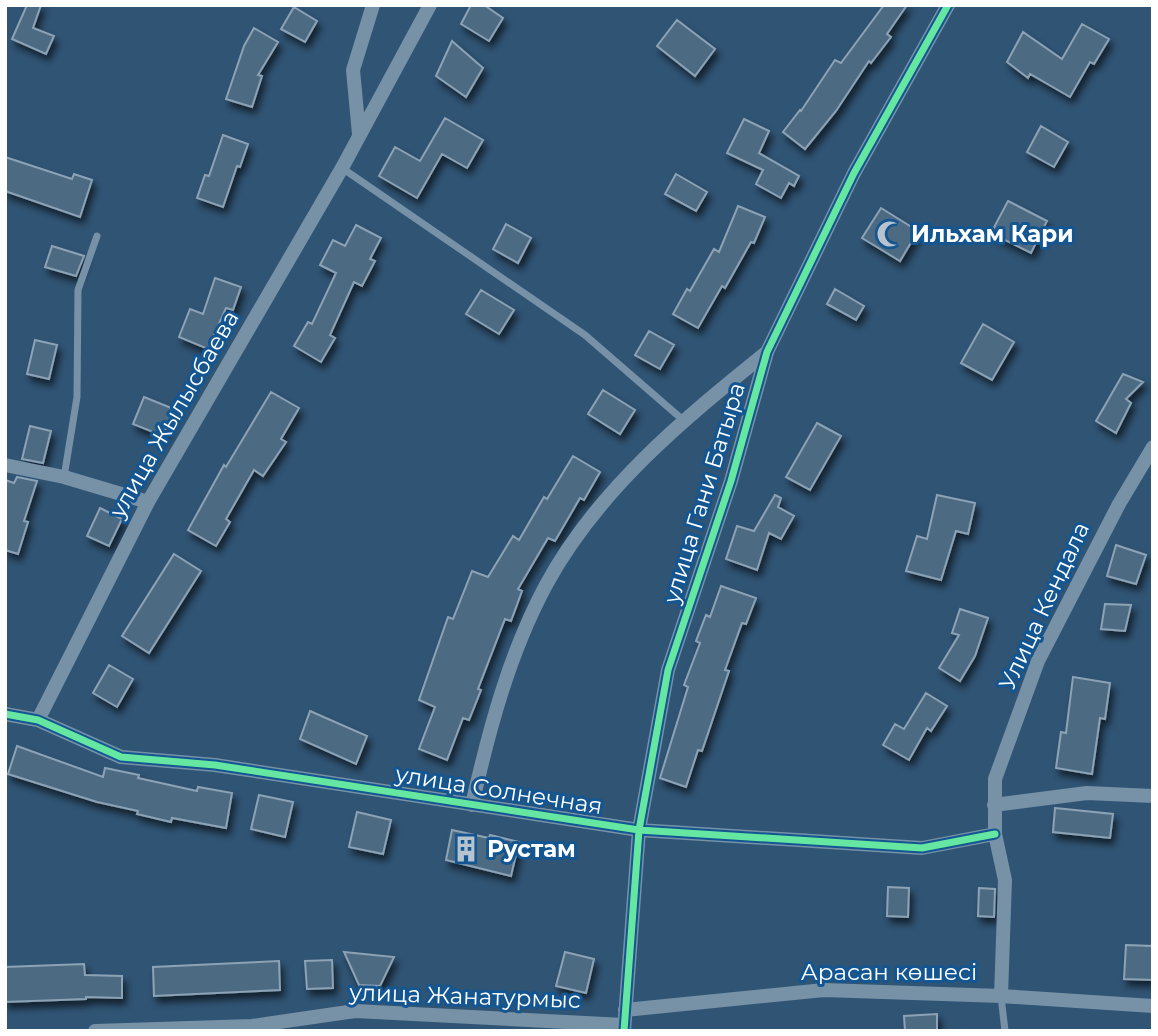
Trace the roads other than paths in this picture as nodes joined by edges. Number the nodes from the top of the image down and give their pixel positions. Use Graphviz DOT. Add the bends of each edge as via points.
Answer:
graph roads {
  1 [pos="373,5"];
  2 [pos="430,5"];
  3 [pos="948,5"];
  4 [pos="359,135"];
  5 [pos="342,168"];
  6 [pos="97,236"];
  7 [pos="767,352"];
  8 [pos="683,420"];
  9 [pos="1153,447"];
  10 [pos="5,465"];
  11 [pos="64,477"];
  12 [pos="148,502"];
  13 [pos="5,714"];
  14 [pos="38,720"];
  15 [pos="1153,796"];
  16 [pos="994,805"];
  17 [pos="472,806"];
  18 [pos="639,830"];
  19 [pos="995,834"];
  20 [pos="1001,996"];
  21 [pos="1153,1006"];
  22 [pos="625,1010"];
  23 [pos="624,1028"];
  24 [pos="95,1031"];
  25 [pos="1005,1031"];
  1 -- 4 [label="street" via="353,69"];
  2 -- 4 [label="street, улица Жылысбаева"];
  3 -- 7 [label="street, улица Гани Батыра" via="854,173"];
  4 -- 5 [label="street, улица Жылысбаева"];
  5 -- 8 [label="lane" via="585,335"];
  5 -- 12 [label="street, улица Жылысбаева"];
  6 -- 11 [label="lane" via="78,290 77,397"];
  7 -- 8 [label="street, улица Гани Батыра"];
  7 -- 18 [label="street, улица Гани Батыра" via="731,481 668,670"];
  8 -- 17 [label="street, улица Гани Батыра" via="640,461 594,516 546,585 505,682"];
  9 -- 16 [label="street, Улица Кендала" via="1038,661 995,779"];
  10 -- 11 [label="street"];
  11 -- 12 [label="street"];
  12 -- 14 [label="street, улица Жылысбаева"];
  13 -- 14 [label="street, улица Солнечная"];
  14 -- 17 [label="street, улица Солнечная" via="121,757 215,765"];
  15 -- 16 [label="street" via="1087,793"];
  16 -- 19 [label="street, Улица Кендала"];
  17 -- 18 [label="street, улица Солнечная"];
  18 -- 19 [label="street, улица Солнечная" via="922,848"];
  18 -- 22 [label="street, улица Гани Батыра"];
  19 -- 20 [label="street, Улица Кендала" via="1005,880"];
  20 -- 21 [label="street, Арасан көшесі"];
  20 -- 22 [label="street, Арасан көшесі" via="824,990"];
  20 -- 25 [label="lane"];
  22 -- 23 [label="street, улица Гани Батыра"];
  23 -- 24 [label="street, улица Жанатурмыс" via="355,1011 252,1026"];
}
